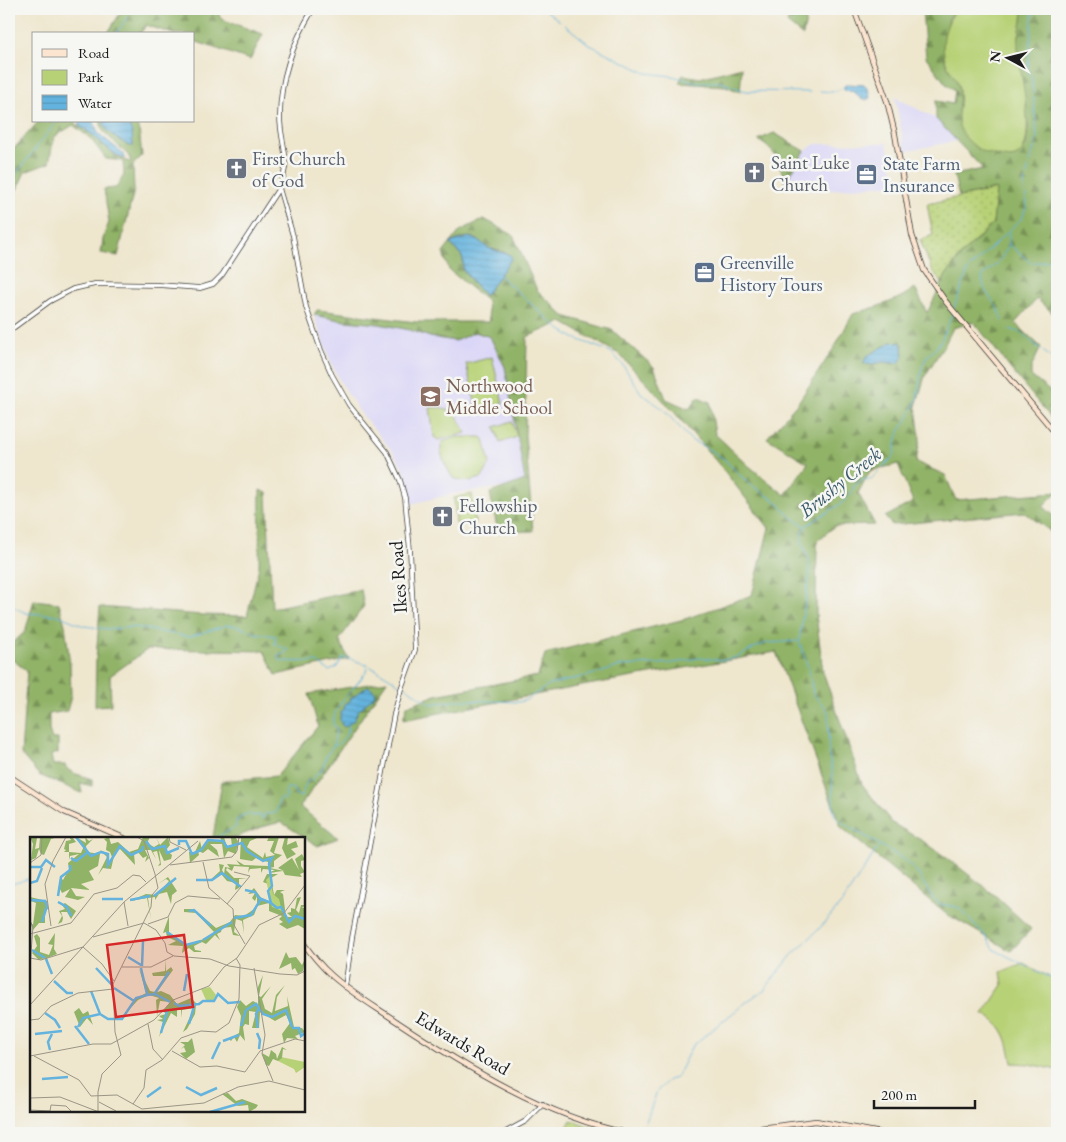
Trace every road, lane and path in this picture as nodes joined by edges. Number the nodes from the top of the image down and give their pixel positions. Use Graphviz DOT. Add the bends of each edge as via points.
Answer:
graph roads {
  1 [pos="313,9"];
  2 [pos="854,9"];
  3 [pos="279,188"];
  4 [pos="9,331"];
  5 [pos="1057,434"];
  6 [pos="9,776"];
  7 [pos="121,837"];
  8 [pos="305,945"];
  9 [pos="345,987"];
  10 [pos="543,1104"];
  11 [pos="504,1133"];
  12 [pos="627,1133"];
  13 [pos="721,1133"];
  14 [pos="881,1133"];
  1 -- 3 [label="street" via="294,44 282,92 280,121 287,167"];
  2 -- 5 [label="main road" via="890,112 912,235 924,270 946,302"];
  3 -- 4 [label="street" via="227,269 213,284 200,288 95,284 73,289 32,312"];
  3 -- 9 [label="street, Ikes Road" via="293,236 306,307 321,350 345,399 390,458 404,492 409,532 415,650 394,714"];
  6 -- 7 [label="main road" via="64,812"];
  8 -- 9 [label="main road, Edwards Road"];
  9 -- 10 [label="main road, Edwards Road" via="447,1053"];
  10 -- 11 [label="street" via="526,1121"];
  10 -- 12 [label="main road, Edwards Road" via="583,1121"];
  13 -- 14 [label="main road" via="816,1121"];
}
